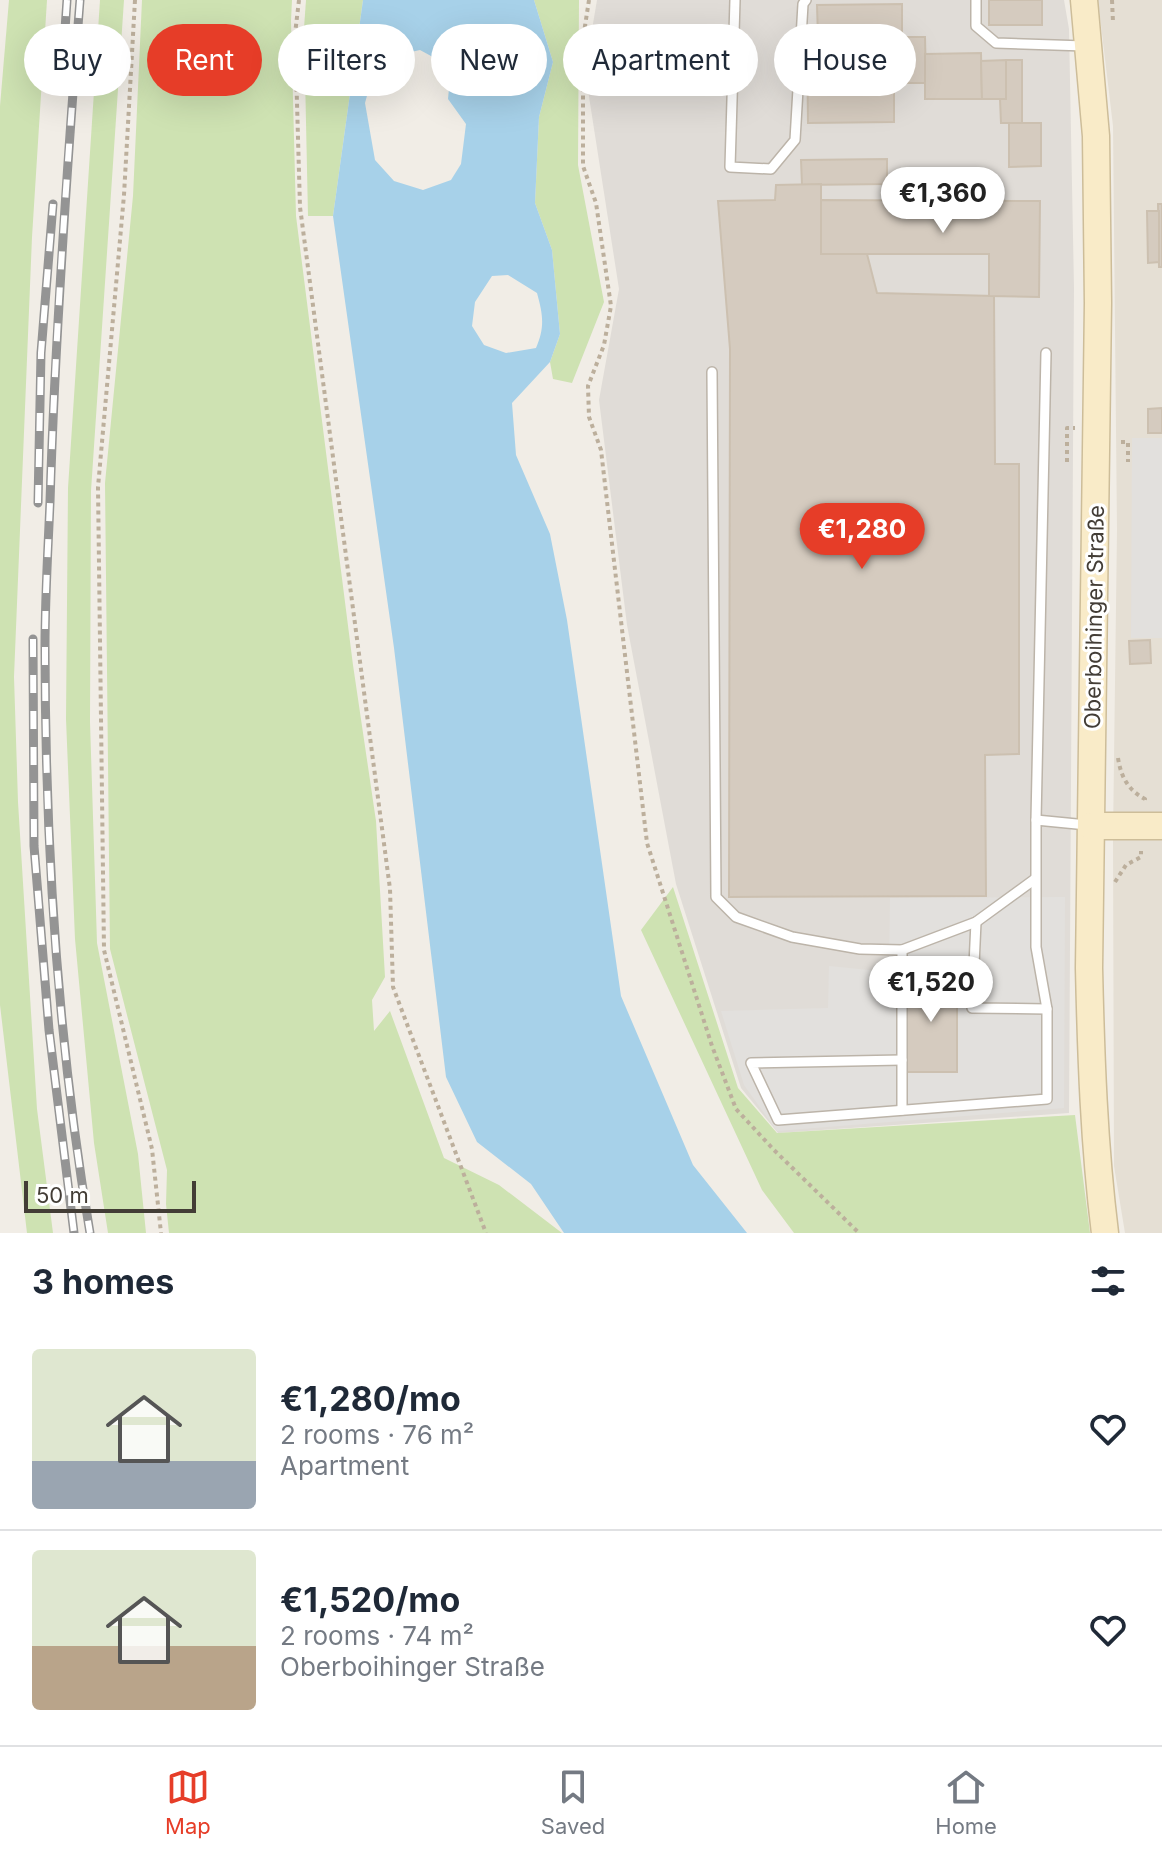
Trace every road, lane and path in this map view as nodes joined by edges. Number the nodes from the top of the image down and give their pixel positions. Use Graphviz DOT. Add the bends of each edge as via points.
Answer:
graph roads {
  1 [pos="135,0"];
  2 [pos="299,0"];
  3 [pos="589,0"];
  4 [pos="735,0"];
  5 [pos="806,0"];
  6 [pos="976,0"];
  7 [pos="1084,0"];
  8 [pos="1088,46"];
  9 [pos="1046,353"];
  10 [pos="712,372"];
  11 [pos="1067,428"];
  12 [pos="1118,442"];
  13 [pos="1067,462"];
  14 [pos="1128,462"];
  15 [pos="1036,820"];
  16 [pos="1091,826"];
  17 [pos="1162,826"];
  18 [pos="1035,879"];
  19 [pos="976,922"];
  20 [pos="902,950"];
  21 [pos="1047,1009"];
  22 [pos="902,1060"];
  23 [pos="902,1110"];
  24 [pos="161,1233"];
  25 [pos="486,1233"];
  26 [pos="859,1233"];
  27 [pos="1105,1233"];
  1 -- 24 [label="path" via="98,487 104,950 152,1149"];
  2 -- 25 [label="path" via="295,34 300,207 390,889 393,987"];
  3 -- 26 [label="path" via="583,39 583,166 596,203 611,306 604,345 588,386 589,417 601,450 647,843 736,1109"];
  4 -- 5 [label="lane" via="730,167 771,169 795,140"];
  6 -- 8 [label="lane" via="976,26 996,43"];
  7 -- 8 [label="main road, Oberboihinger Straße"];
  8 -- 16 [label="main road, Oberboihinger Straße" via="1096,136 1098,303"];
  9 -- 15 [label="lane"];
  10 -- 20 [label="lane" via="716,897 736,917 792,937"];
  11 -- 13 [label="path"];
  12 -- 14 [label="path" via="1128,442"];
  15 -- 16 [label="lane"];
  15 -- 18 [label="lane"];
  16 -- 17 [label="main road"];
  16 -- 27 [label="main road, Oberboihinger Straße" via="1091,1077"];
  18 -- 19 [label="lane"];
  18 -- 21 [label="lane" via="1036,947"];
  19 -- 20 [label="lane"];
  19 -- 21 [label="lane" via="972,1008"];
  20 -- 22 [label="lane"];
  21 -- 23 [label="lane" via="1047,1099"];
  22 -- 23 [label="lane"];
  22 -- 23 [label="lane" via="751,1063 778,1120"];
}
